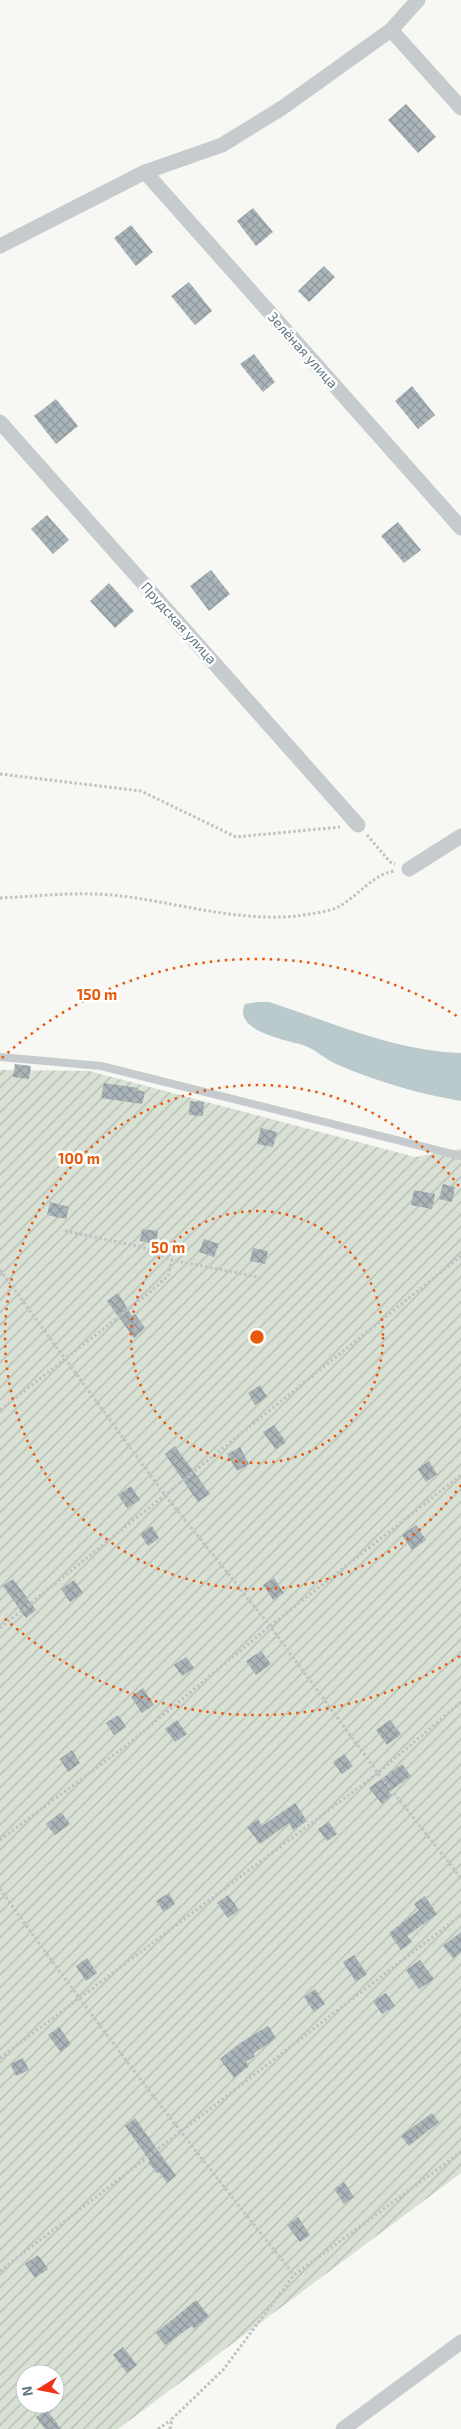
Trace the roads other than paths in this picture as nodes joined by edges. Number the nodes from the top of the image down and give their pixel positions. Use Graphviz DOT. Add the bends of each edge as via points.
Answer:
graph roads {
  1 [pos="418,0"];
  2 [pos="391,30"];
  3 [pos="461,108"];
  4 [pos="145,172"];
  5 [pos="0,246"];
  6 [pos="0,422"];
  7 [pos="461,528"];
  8 [pos="358,825"];
  9 [pos="461,836"];
  10 [pos="409,869"];
  11 [pos="0,1057"];
  12 [pos="461,1156"];
  13 [pos="461,2342"];
  14 [pos="343,2429"];
  1 -- 2 [label="street"];
  2 -- 3 [label="street"];
  2 -- 4 [label="street" via="282,108 222,145"];
  4 -- 5 [label="street"];
  4 -- 7 [label="street, Зелёная улица"];
  6 -- 8 [label="street, Прудская улица"];
  9 -- 10 [label="street"];
  11 -- 12 [label="lane" via="101,1066"];
  13 -- 14 [label="street"];
}
